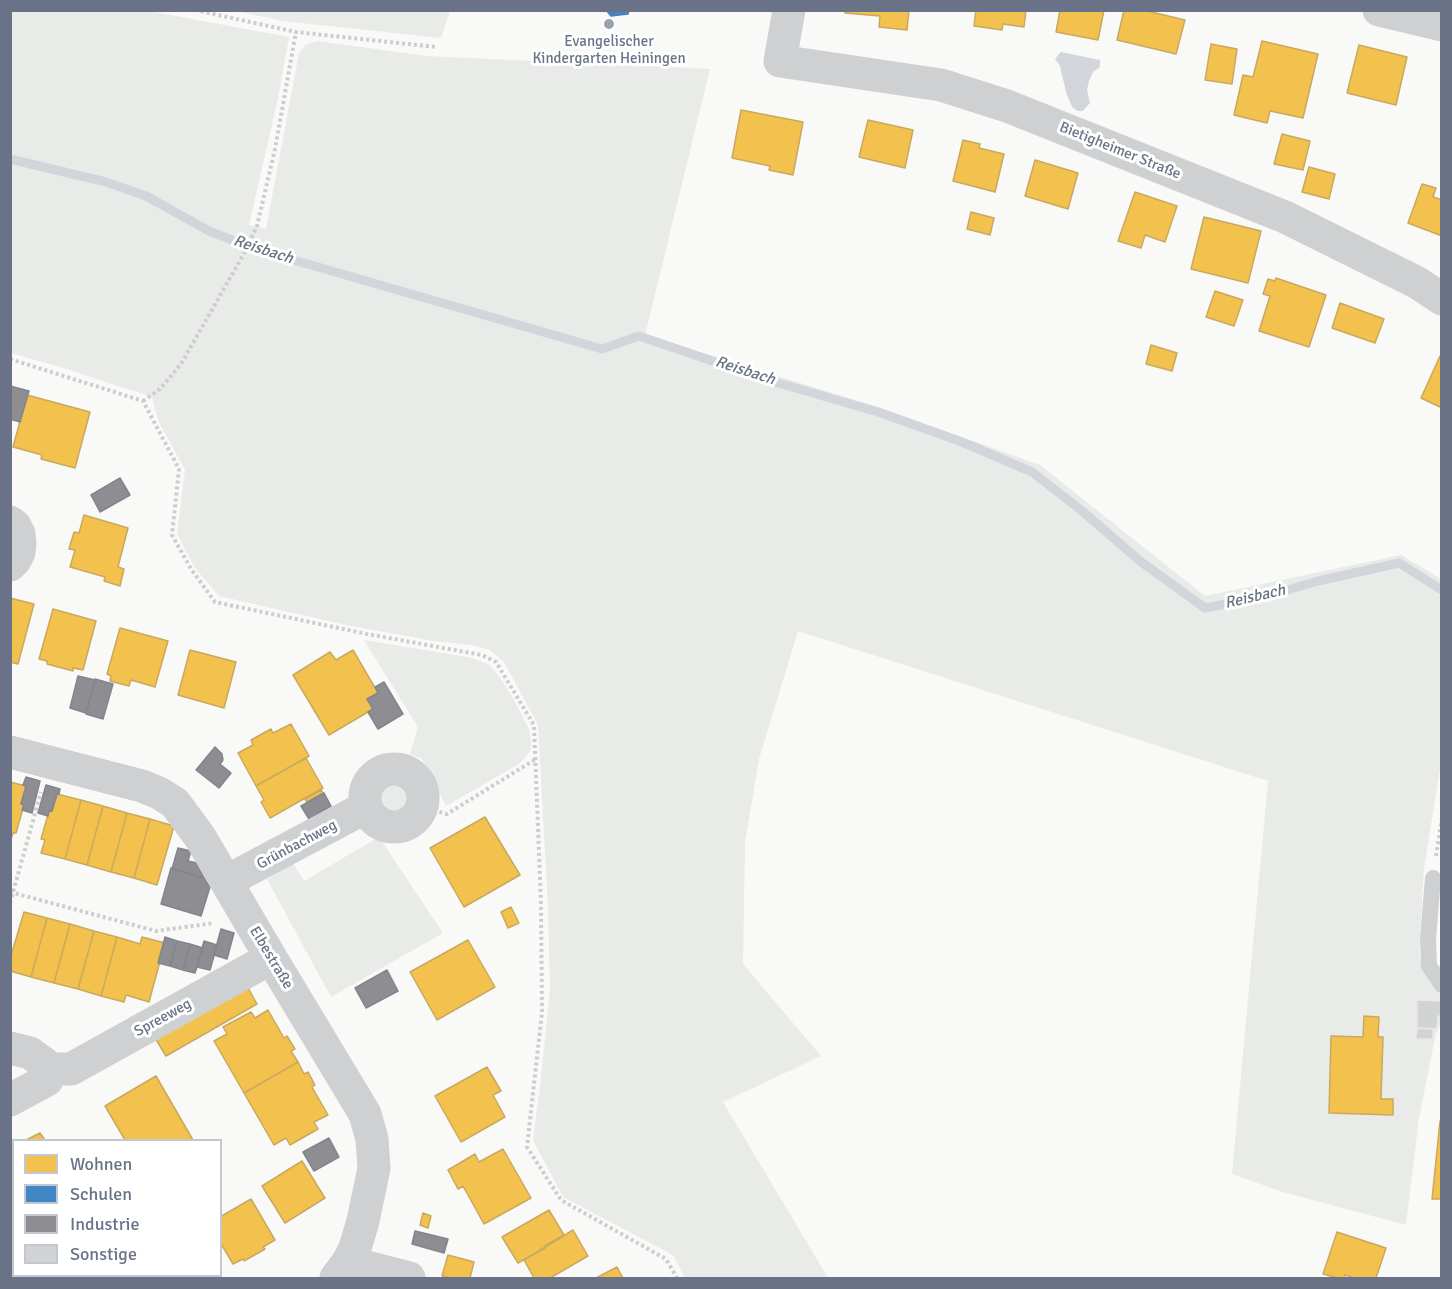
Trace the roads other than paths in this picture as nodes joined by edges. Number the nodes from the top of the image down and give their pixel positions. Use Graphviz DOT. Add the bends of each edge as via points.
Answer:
graph roads {
  1 [pos="789,10"];
  2 [pos="1379,10"];
  3 [pos="1442,25"];
  4 [pos="1442,299"];
  5 [pos="10,522"];
  6 [pos="10,565"];
  7 [pos="10,752"];
  8 [pos="366,807"];
  9 [pos="1432,878"];
  10 [pos="227,881"];
  11 [pos="271,958"];
  12 [pos="1442,984"];
  13 [pos="10,1048"];
  14 [pos="52,1069"];
  15 [pos="10,1100"];
  16 [pos="342,1270"];
  17 [pos="409,1278"];
  1 -- 4 [label="street, Bietigheimer Straße" via="780,61 941,86 1007,106 1285,217 1416,282"];
  2 -- 3 [label="street"];
  5 -- 6 [label="street" via="20,543"];
  7 -- 10 [label="street, Elbestraße" via="159,793 175,803"];
  8 -- 8 [label="street" via="364,798 370,780 387,769 412,774 422,788 422,807 412,822 403,826 394,828 377,823"];
  8 -- 10 [label="street, Grünbachweg"];
  9 -- 12 [label="lane" via="1429,966"];
  10 -- 11 [label="street, Elbestraße"];
  11 -- 14 [label="street, Spreeweg" via="71,1069"];
  11 -- 16 [label="street, Elbestraße" via="365,1114 372,1139 374,1168 363,1221 355,1248"];
  13 -- 14 [label="street" via="30,1053"];
  14 -- 15 [label="street" via="47,1080"];
  16 -- 17 [label="street"];
}
